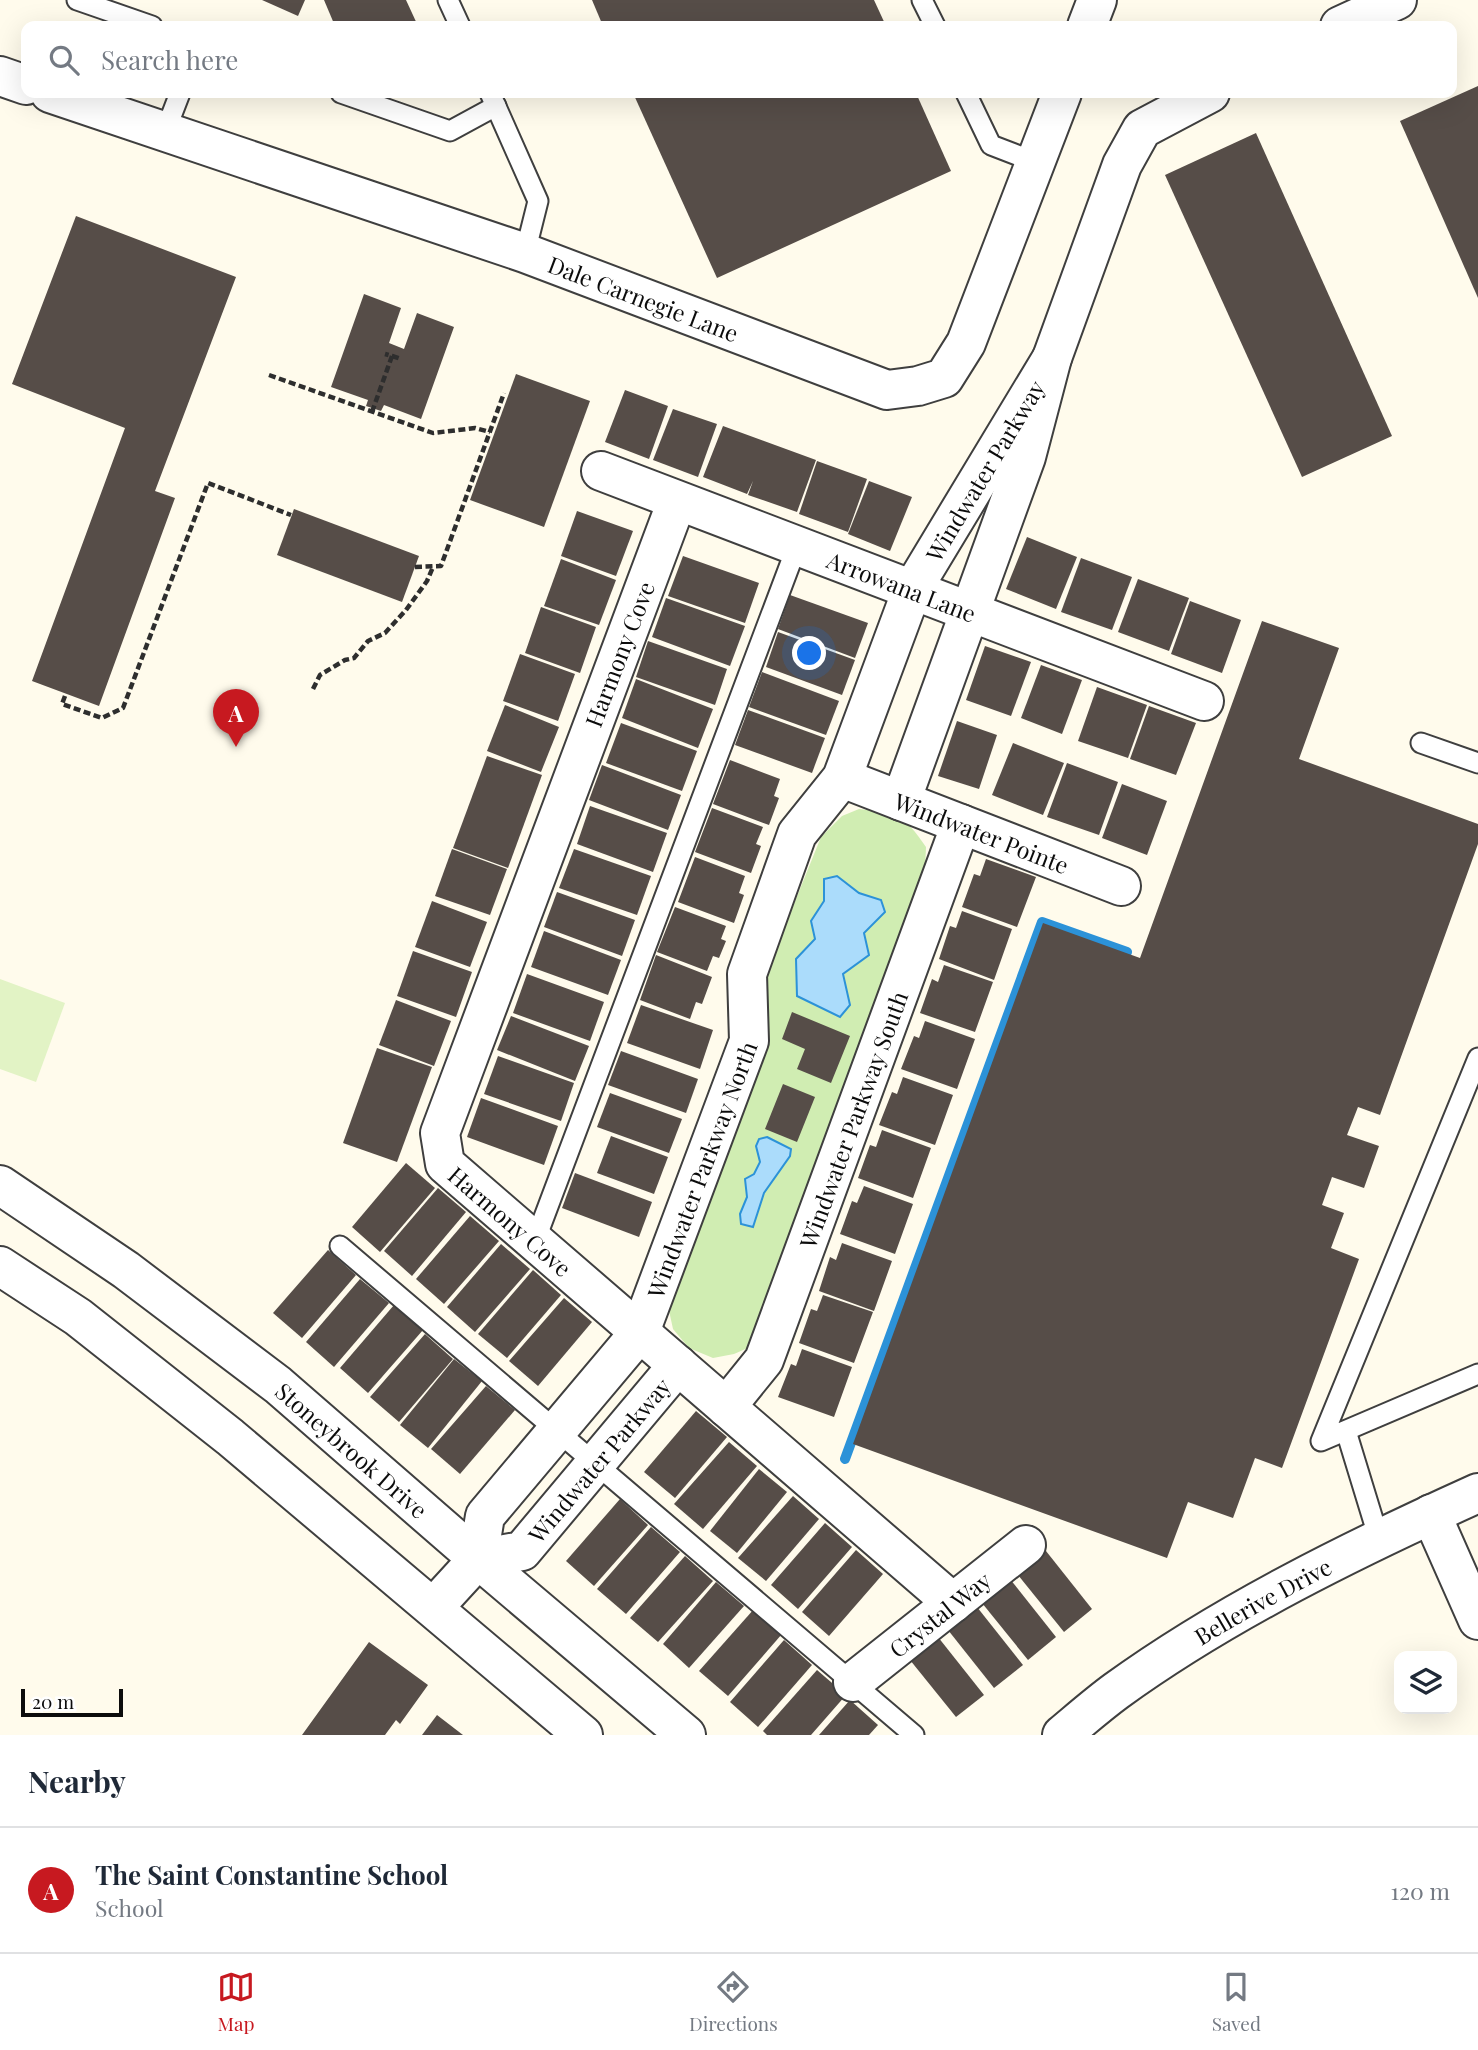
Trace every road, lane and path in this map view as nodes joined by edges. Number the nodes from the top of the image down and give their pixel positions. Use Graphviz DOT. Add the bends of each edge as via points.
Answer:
graph roads {
  1 [pos="78,0"];
  2 [pos="449,0"];
  3 [pos="922,0"];
  4 [pos="1097,0"];
  5 [pos="1397,0"];
  6 [pos="138,21"];
  7 [pos="458,21"];
  8 [pos="932,21"];
  9 [pos="1089,21"];
  10 [pos="1351,21"];
  11 [pos="0,76"];
  12 [pos="21,83"];
  13 [pos="65,98"];
  14 [pos="178,98"];
  15 [pos="355,98"];
  16 [pos="968,98"];
  17 [pos="1060,98"];
  18 [pos="1201,98"];
  19 [pos="493,99"];
  20 [pos="165,132"];
  21 [pos="1035,162"];
  22 [pos="525,253"];
  23 [pos="385,354"];
  24 [pos="392,356"];
  25 [pos="1052,358"];
  26 [pos="401,359"];
  27 [pos="268,375"];
  28 [pos="503,393"];
  29 [pos="372,412"];
  30 [pos="490,432"];
  31 [pos="601,471"];
  32 [pos="677,501"];
  33 [pos="291,515"];
  34 [pos="797,546"];
  35 [pos="415,567"];
  36 [pos="433,567"];
  37 [pos="912,590"];
  38 [pos="971,613"];
  39 [pos="313,689"];
  40 [pos="65,696"];
  41 [pos="1204,701"];
  42 [pos="1421,743"];
  43 [pos="1478,763"];
  44 [pos="842,778"];
  45 [pos="901,801"];
  46 [pos="961,824"];
  47 [pos="1121,886"];
  48 [pos="1478,1058"];
  49 [pos="0,1185"];
  50 [pos="535,1241"];
  51 [pos="340,1246"];
  52 [pos="0,1266"];
  53 [pos="640,1332"];
  54 [pos="678,1366"];
  55 [pos="1478,1374"];
  56 [pos="726,1407"];
  57 [pos="557,1431"];
  58 [pos="1346,1431"];
  59 [pos="595,1464"];
  60 [pos="1478,1493"];
  61 [pos="1431,1514"];
  62 [pos="1380,1539"];
  63 [pos="1026,1545"];
  64 [pos="478,1559"];
  65 [pos="953,1603"];
  66 [pos="434,1607"];
  67 [pos="1478,1619"];
  68 [pos="852,1682"];
  69 [pos="583,1735"];
  70 [pos="686,1735"];
  71 [pos="914,1735"];
  72 [pos="1062,1735"];
  1 -- 6 [label="lane"];
  2 -- 7 [label="lane"];
  3 -- 8 [label="lane"];
  4 -- 9 [label="street"];
  5 -- 10 [label="street"];
  11 -- 12 [label="street"];
  13 -- 20 [label="street, Dale Carnegie Lane"];
  14 -- 20 [label="lane"];
  15 -- 19 [label="lane" via="450,131"];
  16 -- 21 [label="lane" via="991,145"];
  17 -- 21 [label="street, Dale Carnegie Lane"];
  18 -- 25 [label="street, Windwater Parkway" via="1142,129 1122,165"];
  19 -- 22 [label="lane" via="538,201"];
  20 -- 22 [label="street, Dale Carnegie Lane"];
  21 -- 22 [label="street, Dale Carnegie Lane" via="966,343 944,378 918,386 887,390"];
  23 -- 24 [label="path"];
  24 -- 26 [label="path"];
  24 -- 29 [label="path"];
  25 -- 37 [label="street, Windwater Parkway"];
  25 -- 38 [label="street, Windwater Parkway" via="1026,457"];
  27 -- 29 [label="path"];
  28 -- 30 [label="path"];
  29 -- 30 [label="path" via="433,433 475,428"];
  30 -- 36 [label="path" via="441,566"];
  31 -- 32 [label="street, Arrowana Lane"];
  32 -- 34 [label="street, Arrowana Lane"];
  32 -- 50 [label="street, Harmony Cove" via="440,1133 445,1164"];
  33 -- 40 [label="path" via="208,483 123,708 102,718 62,704"];
  34 -- 37 [label="street, Arrowana Lane"];
  34 -- 50 [label="lane"];
  35 -- 36 [label="path"];
  36 -- 39 [label="path" via="385,633 368,641 354,658 320,675"];
  37 -- 38 [label="street, Arrowana Lane"];
  37 -- 44 [label="street, Windwater Parkway"];
  38 -- 41 [label="street, Arrowana Lane"];
  38 -- 45 [label="street, Windwater Parkway"];
  42 -- 43 [label="lane"];
  44 -- 45 [label="street, Windwater Pointe"];
  44 -- 53 [label="street, Windwater Parkway North" via="797,834 747,974 749,1041"];
  45 -- 46 [label="street, Windwater Pointe"];
  46 -- 47 [label="street, Windwater Pointe"];
  46 -- 56 [label="street, Windwater Parkway South" via="764,1360"];
  48 -- 58 [label="lane" via="1321,1441"];
  49 -- 64 [label="street, Stoneybrook Drive" via="126,1270 278,1385"];
  50 -- 53 [label="street, Harmony Cove"];
  51 -- 57 [label="lane"];
  52 -- 66 [label="street" via="78,1317 177,1394"];
  53 -- 54 [label="street, Harmony Cove"];
  53 -- 57 [label="street"];
  54 -- 56 [label="street, Harmony Cove"];
  54 -- 59 [label="street, Windwater Parkway"];
  55 -- 58 [label="lane"];
  56 -- 65 [label="street, Harmony Cove"];
  57 -- 59 [label="lane"];
  57 -- 64 [label="street" via="485,1517"];
  58 -- 62 [label="lane"];
  59 -- 64 [label="street, Windwater Parkway" via="522,1550"];
  59 -- 68 [label="lane"];
  60 -- 61 [label="street, Bellerive Drive"];
  61 -- 62 [label="street, Bellerive Drive"];
  61 -- 67 [label="street"];
  62 -- 72 [label="street, Bellerive Drive" via="1224,1621 1116,1691"];
  63 -- 65 [label="street, Crystal Way"];
  64 -- 66 [label="street"];
  64 -- 70 [label="street, Stoneybrook Drive"];
  65 -- 68 [label="street, Crystal Way"];
  66 -- 69 [label="street"];
  68 -- 71 [label="lane"];
}
